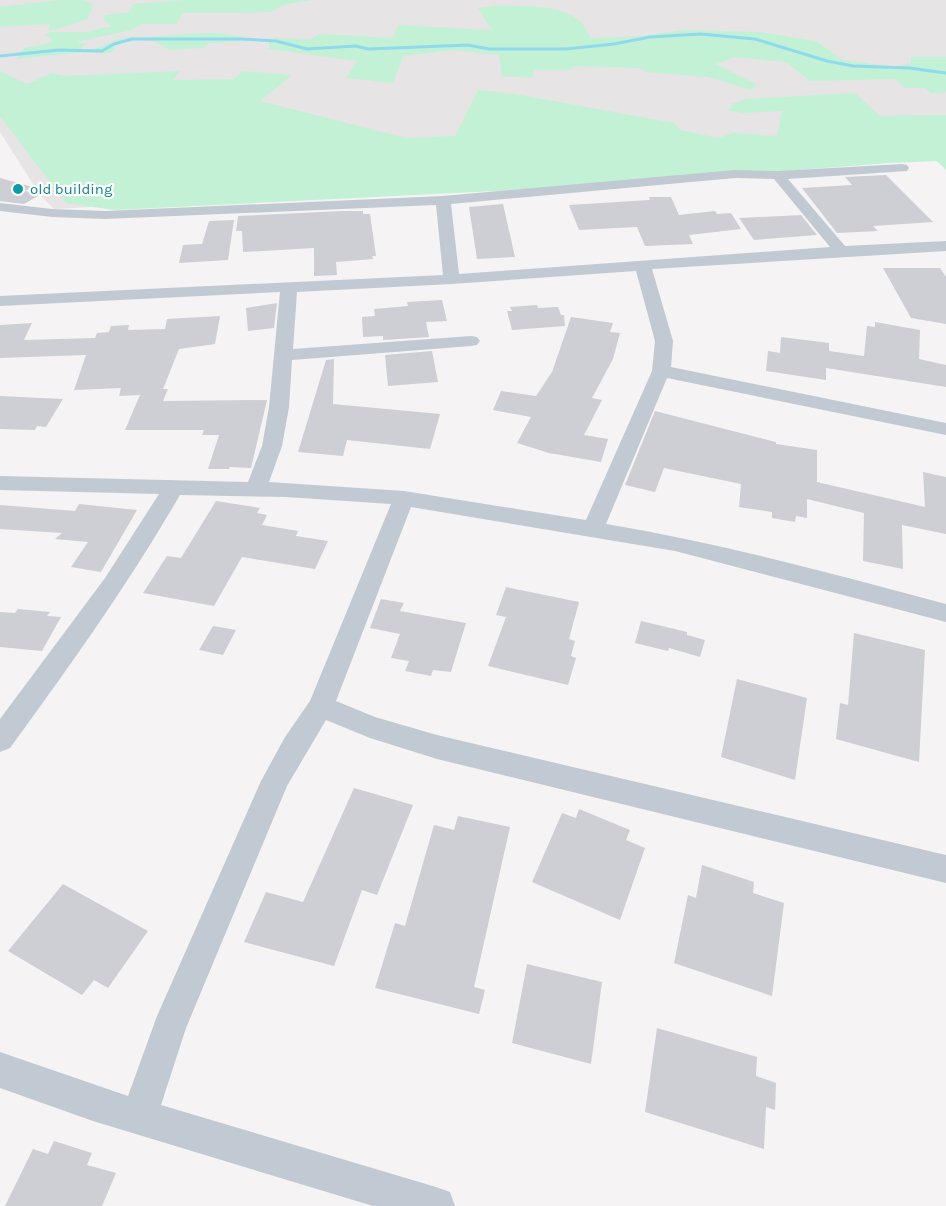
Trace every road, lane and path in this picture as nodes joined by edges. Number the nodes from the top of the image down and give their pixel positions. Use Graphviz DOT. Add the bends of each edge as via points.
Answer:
graph roads {
  1 [pos="902,168"];
  2 [pos="778,175"];
  3 [pos="444,200"];
  4 [pos="0,207"];
  5 [pos="946,246"];
  6 [pos="841,251"];
  7 [pos="643,265"];
  8 [pos="452,279"];
  9 [pos="289,288"];
  10 [pos="0,301"];
  11 [pos="471,341"];
  12 [pos="285,355"];
  13 [pos="661,371"];
  14 [pos="946,429"];
  15 [pos="0,483"];
  16 [pos="174,486"];
  17 [pos="255,489"];
  18 [pos="404,498"];
  19 [pos="593,529"];
  20 [pos="946,612"];
  21 [pos="321,706"];
  22 [pos="0,740"];
  23 [pos="946,870"];
  24 [pos="0,1070"];
  25 [pos="139,1117"];
  26 [pos="436,1206"];
  1 -- 2 [label="street"];
  2 -- 3 [label="street" via="735,174"];
  2 -- 6 [label="street"];
  3 -- 4 [label="street" via="105,215"];
  3 -- 8 [label="street"];
  5 -- 6 [label="street"];
  6 -- 7 [label="street"];
  7 -- 8 [label="street"];
  7 -- 13 [label="street" via="664,341"];
  8 -- 9 [label="street"];
  9 -- 10 [label="street"];
  9 -- 12 [label="street"];
  11 -- 12 [label="street"];
  12 -- 17 [label="street" via="272,446"];
  13 -- 14 [label="street"];
  13 -- 19 [label="street"];
  15 -- 16 [label="street"];
  16 -- 17 [label="street"];
  16 -- 22 [label="street" via="90,618"];
  17 -- 18 [label="street"];
  18 -- 19 [label="street"];
  18 -- 21 [label="street"];
  19 -- 20 [label="street" via="675,543"];
  21 -- 23 [label="street" via="370,727 436,747"];
  21 -- 25 [label="street" via="275,781 169,1028"];
  24 -- 25 [label="street"];
  25 -- 26 [label="street"];
}
